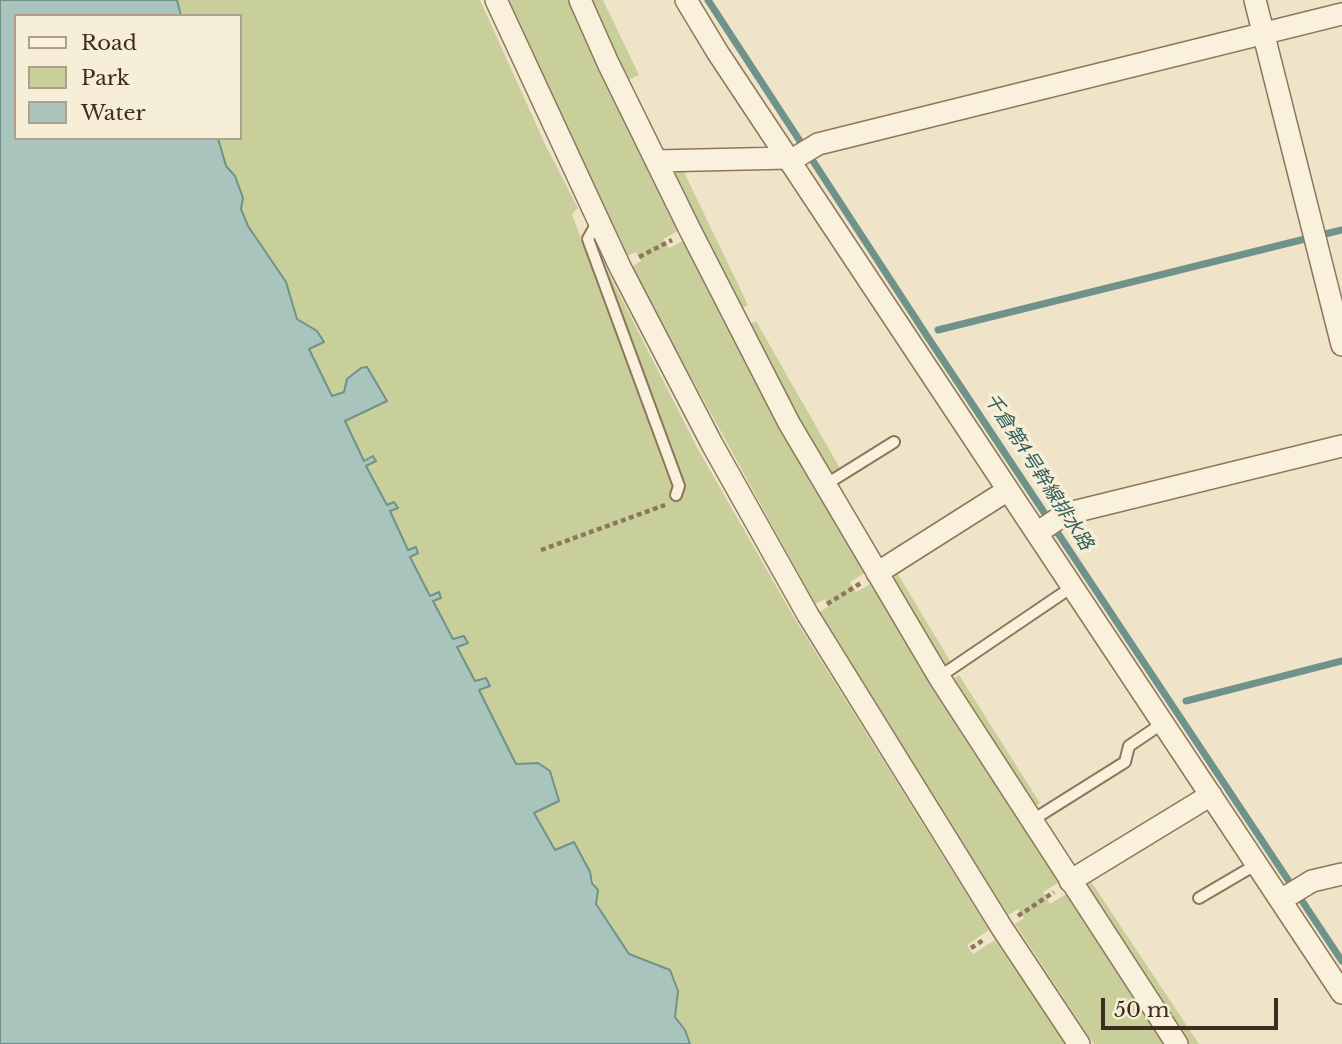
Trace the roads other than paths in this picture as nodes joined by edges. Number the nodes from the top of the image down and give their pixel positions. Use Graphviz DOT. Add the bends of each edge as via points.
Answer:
graph roads {
  1 [pos="496,0"];
  2 [pos="580,0"];
  3 [pos="686,0"];
  4 [pos="1255,0"];
  5 [pos="1342,14"];
  6 [pos="1264,33"];
  7 [pos="798,155"];
  8 [pos="656,161"];
  9 [pos="598,220"];
  10 [pos="1342,345"];
  11 [pos="894,442"];
  12 [pos="1342,446"];
  13 [pos="825,485"];
  14 [pos="1008,490"];
  15 [pos="676,495"];
  16 [pos="1048,526"];
  17 [pos="877,573"];
  18 [pos="1072,587"];
  19 [pos="939,677"];
  20 [pos="1163,723"];
  21 [pos="1211,795"];
  22 [pos="1031,821"];
  23 [pos="1257,864"];
  24 [pos="1342,874"];
  25 [pos="1070,881"];
  26 [pos="1292,893"];
  27 [pos="1199,898"];
  28 [pos="1342,993"];
  29 [pos="1079,1044"];
  30 [pos="1177,1044"];
  1 -- 9 [label="street"];
  2 -- 8 [label="street"];
  3 -- 7 [label="street"];
  4 -- 6 [label="street"];
  5 -- 6 [label="street"];
  6 -- 7 [label="street"];
  6 -- 10 [label="street"];
  7 -- 8 [label="street"];
  7 -- 14 [label="street"];
  8 -- 13 [label="street" via="789,424"];
  9 -- 15 [label="lane" via="588,239 679,486"];
  9 -- 29 [label="street" via="706,433 808,615"];
  11 -- 13 [label="lane"];
  12 -- 16 [label="street" via="1078,511"];
  13 -- 17 [label="street"];
  14 -- 16 [label="street"];
  14 -- 17 [label="street"];
  16 -- 18 [label="street"];
  17 -- 19 [label="street"];
  18 -- 19 [label="lane"];
  18 -- 20 [label="street"];
  19 -- 22 [label="street"];
  20 -- 21 [label="street"];
  20 -- 22 [label="lane" via="1129,746 1125,762"];
  21 -- 23 [label="street"];
  21 -- 25 [label="street"];
  22 -- 25 [label="street"];
  23 -- 26 [label="street"];
  23 -- 27 [label="lane"];
  24 -- 26 [label="street" via="1311,881"];
  25 -- 30 [label="street"];
  26 -- 28 [label="street"];
}
